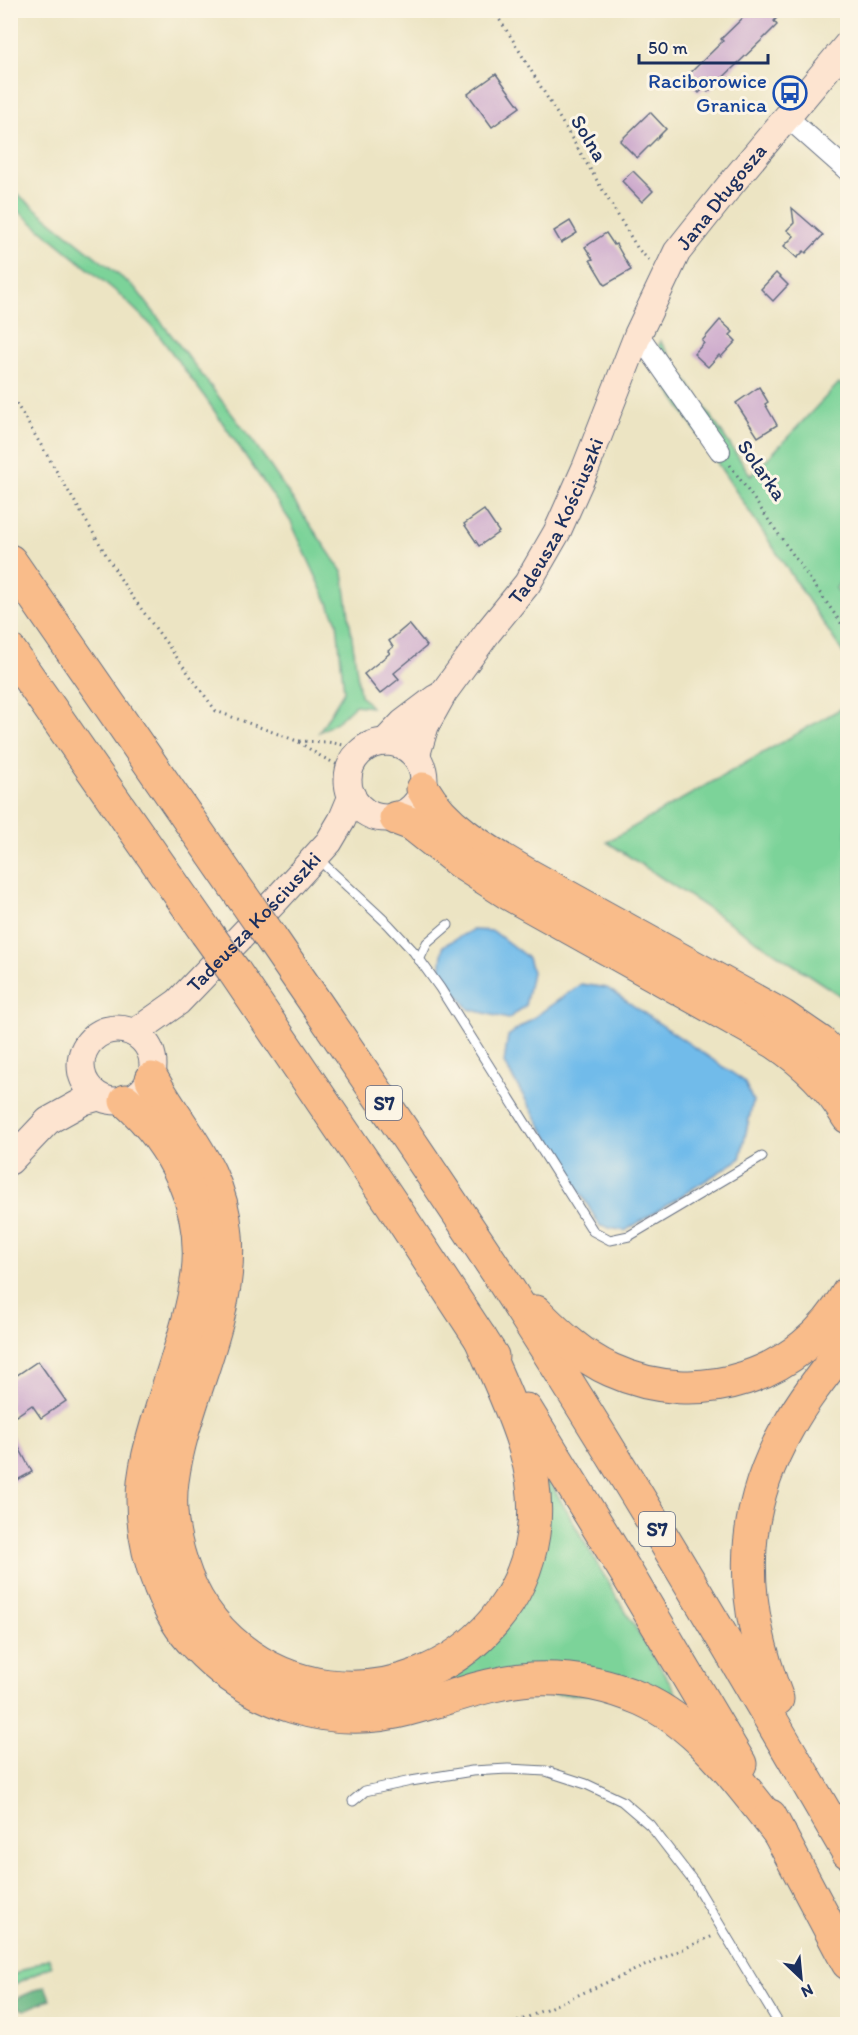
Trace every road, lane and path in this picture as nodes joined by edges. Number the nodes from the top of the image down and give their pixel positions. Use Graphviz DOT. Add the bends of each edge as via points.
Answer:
graph roads {
  1 [pos="493,10"];
  2 [pos="848,44"];
  3 [pos="787,117"];
  4 [pos="848,171"];
  5 [pos="665,277"];
  6 [pos="638,334"];
  7 [pos="10,393"];
  8 [pos="720,451"];
  9 [pos="10,561"];
  10 [pos="848,633"];
  11 [pos="10,651"];
  12 [pos="444,692"];
  13 [pos="297,741"];
  14 [pos="375,746"];
  15 [pos="416,756"];
  16 [pos="351,784"];
  17 [pos="423,789"];
  18 [pos="384,817"];
  19 [pos="322,849"];
  20 [pos="447,925"];
  21 [pos="419,960"];
  22 [pos="142,1039"];
  23 [pos="848,1069"];
  24 [pos="80,1070"];
  25 [pos="152,1079"];
  26 [pos="112,1099"];
  27 [pos="848,1116"];
  28 [pos="48,1121"];
  29 [pos="762,1157"];
  30 [pos="10,1161"];
  31 [pos="498,1274"];
  32 [pos="848,1293"];
  33 [pos="481,1339"];
  34 [pos="848,1343"];
  35 [pos="810,1788"];
  36 [pos="353,1801"];
  37 [pos="780,1834"];
  38 [pos="848,1852"];
  39 [pos="723,1932"];
  40 [pos="848,1963"];
  41 [pos="512,2025"];
  42 [pos="779,2025"];
  1 -- 5 [label="path, Solna" via="638,249"];
  2 -- 3 [label="street, Jana Długosza"];
  3 -- 4 [label="street"];
  3 -- 5 [label="street, Jana Długosza" via="677,252"];
  5 -- 6 [label="street, Jana Długosza"];
  6 -- 8 [label="street, Solarka"];
  6 -- 12 [label="street, Tadeusza Kościuszki" via="557,532 527,584"];
  7 -- 13 [label="path" via="126,588 216,711"];
  8 -- 10 [label="path, Solarka"];
  9 -- 31 [label="highway, S7, bridge" via="345,1045"];
  11 -- 33 [label="highway, S7, bridge" via="234,971"];
  12 -- 14 [label="street, Tadeusza Kościuszki"];
  12 -- 15 [label="street, Tadeusza Kościuszki" via="425,726"];
  13 -- 14 [label="path"];
  13 -- 16 [label="path" via="322,757"];
  14 -- 15 [label="street" via="406,747"];
  14 -- 16 [label="street" via="357,757"];
  15 -- 17 [label="street"];
  16 -- 18 [label="street" via="360,808"];
  16 -- 19 [label="street, Tadeusza Kościuszki" via="342,820"];
  17 -- 18 [label="street" via="408,812"];
  17 -- 23 [label="highway" via="447,819 499,858 782,1016"];
  18 -- 19 [label="street, Tadeusza Kościuszki" via="364,819"];
  18 -- 27 [label="highway" via="412,824 460,862 510,894 775,1042 818,1077"];
  19 -- 21 [label="lane"];
  19 -- 22 [label="street, Tadeusza Kościuszki"];
  20 -- 21 [label="lane" via="427,943"];
  21 -- 29 [label="lane" via="593,1231 610,1240 629,1236"];
  22 -- 24 [label="street" via="114,1029 96,1035 84,1051"];
  22 -- 25 [label="street" via="154,1062"];
  24 -- 26 [label="street" via="89,1088"];
  24 -- 28 [label="street"];
  25 -- 26 [label="street" via="144,1090"];
  25 -- 33 [label="highway" via="212,1175 226,1232 227,1257 219,1309 176,1459 171,1502 176,1548 186,1579 199,1605 238,1648 295,1679 342,1688 374,1687 431,1671 458,1655 496,1621 526,1565 535,1498 526,1449"];
  26 -- 28 [label="street" via="84,1101"];
  26 -- 37 [label="highway" via="152,1130 179,1168 198,1226 200,1247 193,1300 150,1450 143,1498 144,1527 155,1574 165,1600 194,1643 213,1662 259,1694 305,1711 329,1715 405,1710 527,1679 557,1678 614,1689 644,1701 700,1741"];
  28 -- 30 [label="street"];
  31 -- 32 [label="highway" via="592,1360 634,1380 679,1388 720,1385 758,1373 793,1355 830,1321"];
  31 -- 35 [label="highway, S7" via="656,1526"];
  33 -- 37 [label="highway, S7" via="626,1572"];
  34 -- 35 [label="highway" via="800,1407 775,1452 755,1511 749,1558 758,1643"];
  35 -- 38 [label="highway, S7"];
  36 -- 39 [label="lane" via="365,1791 472,1771 546,1770 586,1784 622,1801 650,1825 694,1882"];
  37 -- 40 [label="highway, S7"];
  39 -- 41 [label="path"];
  39 -- 42 [label="lane"];
}
